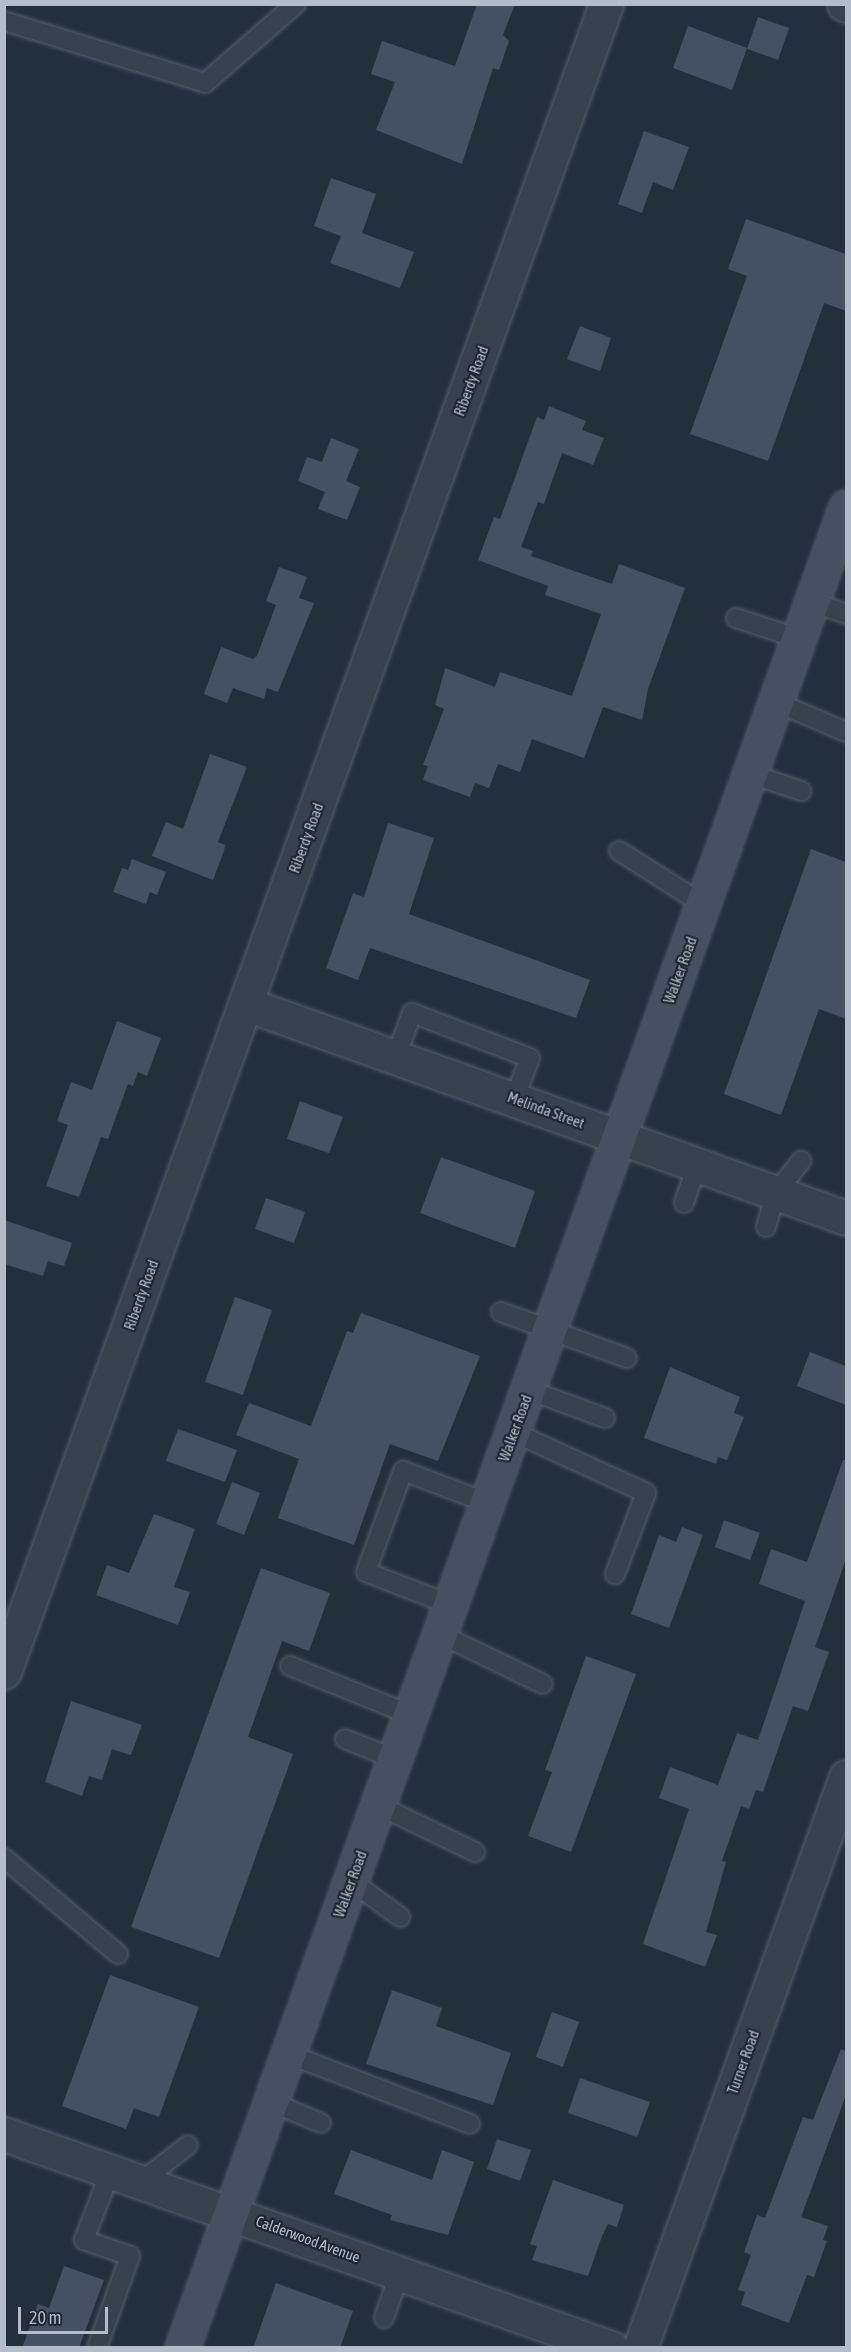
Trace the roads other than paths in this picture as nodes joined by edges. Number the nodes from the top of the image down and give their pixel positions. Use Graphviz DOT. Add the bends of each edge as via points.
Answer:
graph roads {
  1 [pos="296,4"];
  2 [pos="606,4"];
  3 [pos="4,21"];
  4 [pos="846,507"];
  5 [pos="812,602"];
  6 [pos="846,614"];
  7 [pos="736,618"];
  8 [pos="799,639"];
  9 [pos="776,702"];
  10 [pos="846,732"];
  11 [pos="751,774"];
  12 [pos="801,791"];
  13 [pos="619,851"];
  14 [pos="704,905"];
  15 [pos="246,1004"];
  16 [pos="396,1057"];
  17 [pos="514,1099"];
  18 [pos="621,1137"];
  19 [pos="801,1161"];
  20 [pos="697,1165"];
  21 [pos="776,1193"];
  22 [pos="684,1203"];
  23 [pos="846,1218"];
  24 [pos="766,1227"];
  25 [pos="501,1312"];
  26 [pos="551,1328"];
  27 [pos="627,1359"];
  28 [pos="529,1390"];
  29 [pos="605,1418"];
  30 [pos="513,1432"];
  31 [pos="488,1503"];
  32 [pos="615,1574"];
  33 [pos="446,1619"];
  34 [pos="290,1666"];
  35 [pos="4,1672"];
  36 [pos="543,1684"];
  37 [pos="411,1715"];
  38 [pos="345,1739"];
  39 [pos="395,1759"];
  40 [pos="846,1777"];
  41 [pos="378,1805"];
  42 [pos="475,1852"];
  43 [pos="4,1858"];
  44 [pos="351,1881"];
  45 [pos="400,1917"];
  46 [pos="118,1954"];
  47 [pos="288,2054"];
  48 [pos="271,2102"];
  49 [pos="321,2123"];
  50 [pos="470,2124"];
  51 [pos="4,2133"];
  52 [pos="188,2145"];
  53 [pos="126,2175"];
  54 [pos="231,2211"];
  55 [pos="400,2272"];
  56 [pos="384,2318"];
  57 [pos="97,2348"];
  58 [pos="182,2348"];
  59 [pos="611,2348"];
  60 [pos="640,2348"];
  1 -- 3 [label="lane" via="205,83"];
  2 -- 15 [label="street, Riberdy Road"];
  4 -- 5 [label="main road, Walker Road"];
  5 -- 6 [label="lane"];
  5 -- 8 [label="main road, Walker Road"];
  7 -- 8 [label="lane"];
  8 -- 9 [label="main road, Walker Road"];
  9 -- 10 [label="lane"];
  9 -- 11 [label="main road, Walker Road"];
  11 -- 12 [label="lane"];
  11 -- 14 [label="main road, Walker Road"];
  13 -- 14 [label="lane"];
  14 -- 18 [label="main road, Walker Road"];
  15 -- 16 [label="street, Melinda Street"];
  15 -- 35 [label="street, Riberdy Road"];
  16 -- 17 [label="street, Melinda Street"];
  16 -- 17 [label="lane" via="412,1013 530,1058"];
  17 -- 18 [label="street, Melinda Street"];
  18 -- 20 [label="street, Melinda Street"];
  18 -- 26 [label="main road, Walker Road"];
  19 -- 21 [label="lane"];
  20 -- 21 [label="street, Melinda Street"];
  20 -- 22 [label="lane"];
  21 -- 23 [label="street, Melinda Street"];
  21 -- 24 [label="lane"];
  25 -- 26 [label="lane"];
  26 -- 27 [label="lane"];
  26 -- 28 [label="main road, Walker Road"];
  28 -- 29 [label="lane"];
  28 -- 30 [label="main road, Walker Road"];
  30 -- 31 [label="main road, Walker Road"];
  30 -- 32 [label="lane" via="646,1493"];
  31 -- 33 [label="main road, Walker Road"];
  31 -- 33 [label="lane" via="403,1471 366,1572"];
  33 -- 36 [label="lane"];
  33 -- 37 [label="main road, Walker Road"];
  34 -- 37 [label="lane"];
  37 -- 39 [label="main road, Walker Road"];
  38 -- 39 [label="lane"];
  39 -- 41 [label="main road, Walker Road"];
  40 -- 60 [label="street, Turner Road"];
  41 -- 42 [label="lane"];
  41 -- 44 [label="main road, Walker Road"];
  43 -- 46 [label="lane"];
  44 -- 45 [label="lane"];
  44 -- 47 [label="main road, Walker Road"];
  47 -- 48 [label="main road, Walker Road"];
  47 -- 50 [label="lane"];
  48 -- 49 [label="lane"];
  48 -- 54 [label="main road, Walker Road"];
  51 -- 53 [label="street, Calderwood Avenue"];
  52 -- 53 [label="lane"];
  53 -- 54 [label="street, Calderwood Avenue"];
  53 -- 57 [label="lane" via="84,2240 130,2256"];
  54 -- 55 [label="street, Calderwood Avenue"];
  54 -- 58 [label="main road, Walker Road"];
  55 -- 56 [label="lane"];
  55 -- 59 [label="street, Calderwood Avenue"];
}
